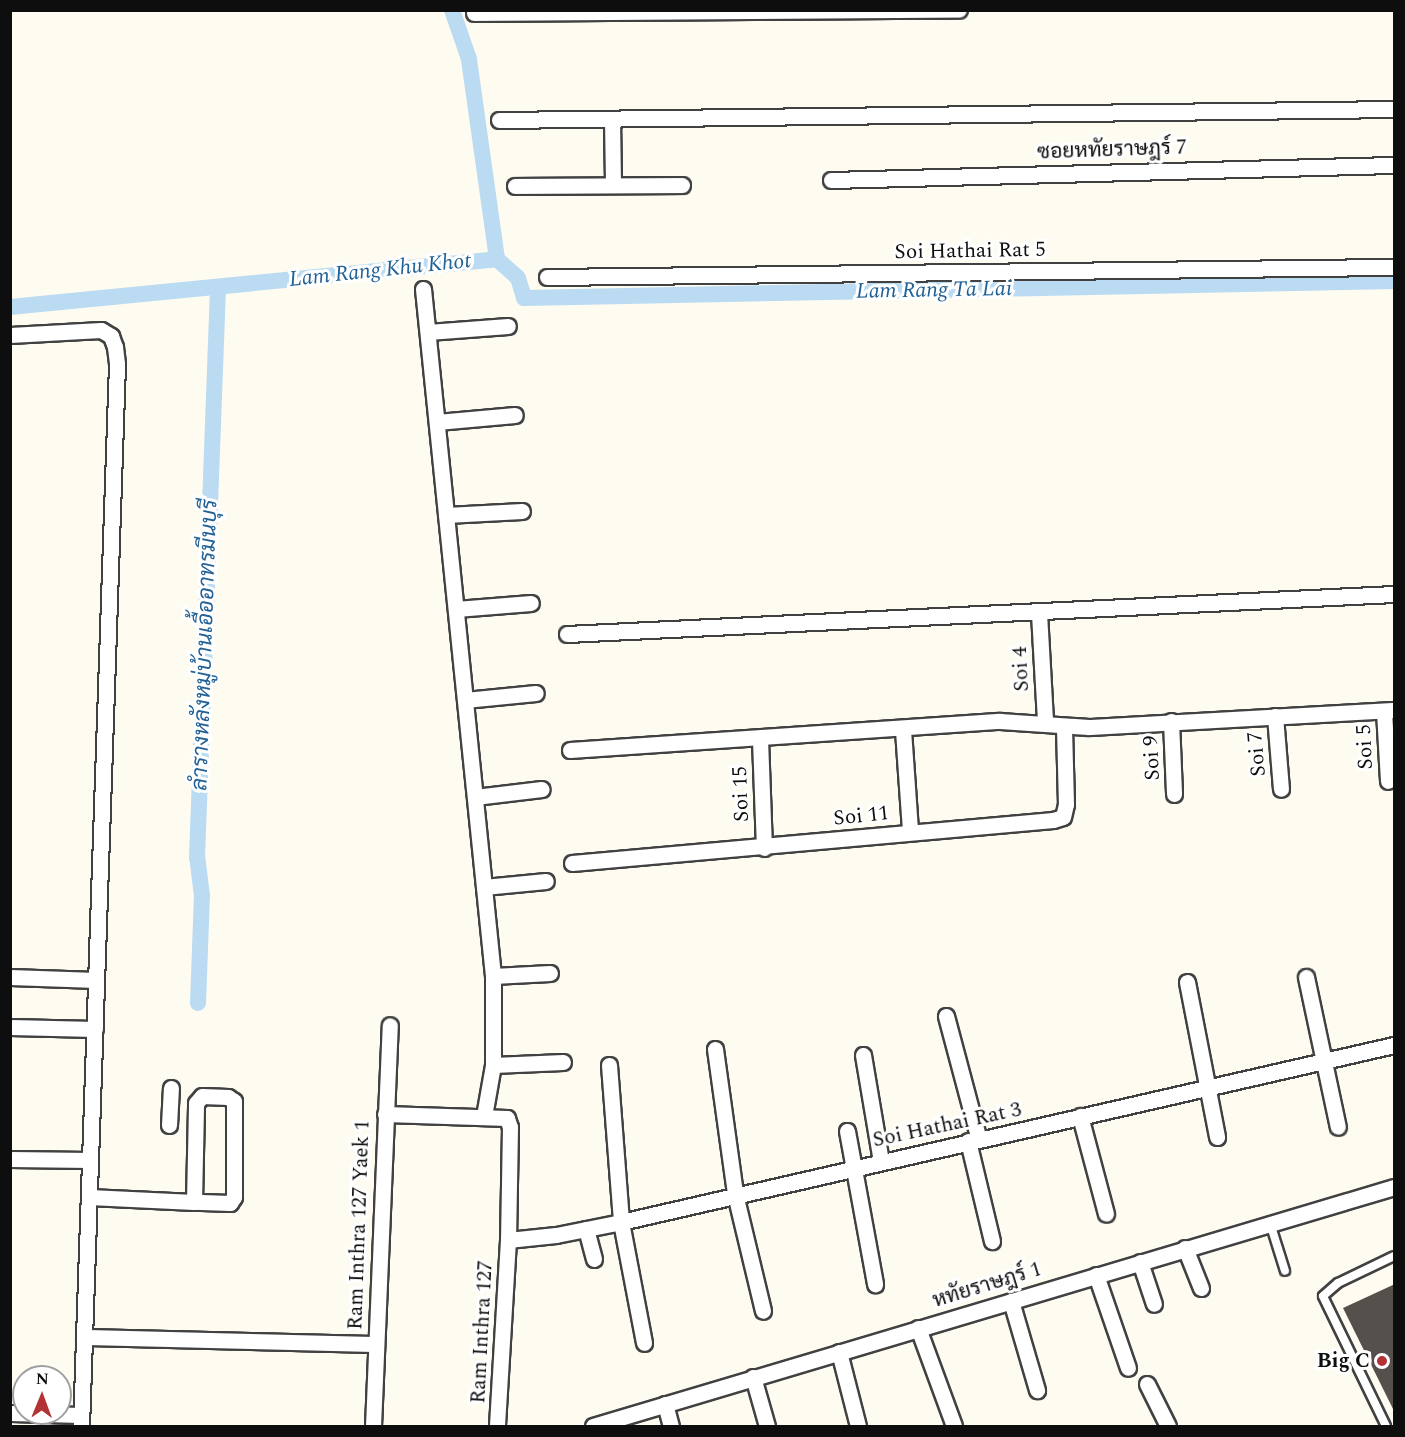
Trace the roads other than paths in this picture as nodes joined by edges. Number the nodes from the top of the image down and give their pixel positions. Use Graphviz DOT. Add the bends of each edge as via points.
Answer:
graph roads {
  1 [pos="959,10"];
  2 [pos="474,13"];
  3 [pos="1395,109"];
  4 [pos="612,119"];
  5 [pos="499,120"];
  6 [pos="1395,165"];
  7 [pos="831,180"];
  8 [pos="613,185"];
  9 [pos="682,185"];
  10 [pos="515,186"];
  11 [pos="1395,267"];
  12 [pos="547,277"];
  13 [pos="423,289"];
  14 [pos="508,326"];
  15 [pos="428,332"];
  16 [pos="10,335"];
  17 [pos="515,415"];
  18 [pos="437,422"];
  19 [pos="522,511"];
  20 [pos="446,515"];
  21 [pos="1395,594"];
  22 [pos="531,603"];
  23 [pos="456,609"];
  24 [pos="1039,613"];
  25 [pos="567,634"];
  26 [pos="536,693"];
  27 [pos="465,700"];
  28 [pos="1389,711"];
  29 [pos="1275,716"];
  30 [pos="1171,721"];
  31 [pos="1045,722"];
  32 [pos="1064,726"];
  33 [pos="903,730"];
  34 [pos="760,739"];
  35 [pos="570,750"];
  36 [pos="1388,781"];
  37 [pos="542,789"];
  38 [pos="1281,789"];
  39 [pos="1174,794"];
  40 [pos="475,797"];
  41 [pos="910,831"];
  42 [pos="764,848"];
  43 [pos="572,863"];
  44 [pos="546,880"];
  45 [pos="484,887"];
  46 [pos="550,973"];
  47 [pos="494,976"];
  48 [pos="10,977"];
  49 [pos="1306,977"];
  50 [pos="96,980"];
  51 [pos="1187,982"];
  52 [pos="946,1017"];
  53 [pos="390,1025"];
  54 [pos="10,1027"];
  55 [pos="94,1029"];
  56 [pos="1395,1045"];
  57 [pos="714,1049"];
  58 [pos="863,1055"];
  59 [pos="1323,1061"];
  60 [pos="562,1062"];
  61 [pos="493,1065"];
  62 [pos="609,1065"];
  63 [pos="1208,1088"];
  64 [pos="196,1103"];
  65 [pos="384,1114"];
  66 [pos="484,1116"];
  67 [pos="1080,1116"];
  68 [pos="169,1125"];
  69 [pos="1338,1127"];
  70 [pos="847,1131"];
  71 [pos="1217,1137"];
  72 [pos="973,1141"];
  73 [pos="10,1159"];
  74 [pos="90,1160"];
  75 [pos="881,1161"];
  76 [pos="852,1168"];
  77 [pos="1395,1187"];
  78 [pos="735,1194"];
  79 [pos="89,1197"];
  80 [pos="194,1202"];
  81 [pos="1106,1214"];
  82 [pos="621,1222"];
  83 [pos="1270,1223"];
  84 [pos="586,1229"];
  85 [pos="508,1240"];
  86 [pos="992,1241"];
  87 [pos="1185,1248"];
  88 [pos="1395,1256"];
  89 [pos="594,1259"];
  90 [pos="1140,1262"];
  91 [pos="1285,1271"];
  92 [pos="1096,1275"];
  93 [pos="875,1284"];
  94 [pos="1201,1288"];
  95 [pos="1011,1300"];
  96 [pos="1154,1304"];
  97 [pos="763,1311"];
  98 [pos="918,1328"];
  99 [pos="84,1337"];
  100 [pos="644,1343"];
  101 [pos="375,1344"];
  102 [pos="839,1352"];
  103 [pos="1128,1368"];
  104 [pos="753,1377"];
  105 [pos="1147,1384"];
  106 [pos="1037,1390"];
  107 [pos="665,1404"];
  108 [pos="10,1413"];
  109 [pos="81,1420"];
  110 [pos="373,1426"];
  111 [pos="497,1426"];
  112 [pos="593,1426"];
  113 [pos="671,1426"];
  114 [pos="767,1426"];
  115 [pos="858,1426"];
  116 [pos="954,1426"];
  117 [pos="1168,1426"];
  118 [pos="1386,1426"];
  1 -- 2 [label="street"];
  3 -- 4 [label="street"];
  4 -- 5 [label="street"];
  4 -- 8 [label="street"];
  6 -- 7 [label="street, ซอยหทัยราษฎร์ 7"];
  8 -- 9 [label="street"];
  8 -- 10 [label="street"];
  11 -- 12 [label="street, Soi Hathai Rat 5"];
  13 -- 15 [label="street"];
  14 -- 15 [label="street"];
  15 -- 18 [label="street"];
  16 -- 50 [label="street" via="91,329 111,336 116,346"];
  17 -- 18 [label="street"];
  18 -- 20 [label="street"];
  19 -- 20 [label="street"];
  20 -- 23 [label="street"];
  21 -- 24 [label="street"];
  22 -- 23 [label="street"];
  23 -- 27 [label="street"];
  24 -- 25 [label="street"];
  24 -- 31 [label="street, Soi 4"];
  26 -- 27 [label="street"];
  27 -- 40 [label="street"];
  28 -- 29 [label="street"];
  28 -- 36 [label="street, Soi 5"];
  29 -- 30 [label="street"];
  29 -- 38 [label="street, Soi 7"];
  30 -- 32 [label="street"];
  30 -- 39 [label="street, Soi 9"];
  31 -- 32 [label="street"];
  31 -- 33 [label="street" via="1000,721"];
  32 -- 41 [label="street, Soi 11" via="1063,817"];
  33 -- 34 [label="street"];
  33 -- 41 [label="street"];
  34 -- 35 [label="street"];
  34 -- 42 [label="street, Soi 15"];
  37 -- 40 [label="street"];
  40 -- 45 [label="street"];
  41 -- 42 [label="street, Soi 11"];
  42 -- 43 [label="street, Soi 11"];
  44 -- 45 [label="street"];
  45 -- 47 [label="street"];
  46 -- 47 [label="street"];
  47 -- 61 [label="street"];
  48 -- 50 [label="street"];
  49 -- 59 [label="street"];
  50 -- 55 [label="street"];
  51 -- 63 [label="street"];
  52 -- 72 [label="street"];
  53 -- 65 [label="street, Ram Inthra 127 Yaek 1"];
  54 -- 55 [label="street"];
  55 -- 74 [label="street"];
  56 -- 59 [label="street, Soi Hathai Rat 3"];
  57 -- 78 [label="street"];
  58 -- 75 [label="street"];
  59 -- 63 [label="street, Soi Hathai Rat 3"];
  59 -- 69 [label="street"];
  60 -- 61 [label="street"];
  61 -- 66 [label="street"];
  62 -- 82 [label="street"];
  63 -- 67 [label="street, Soi Hathai Rat 3"];
  63 -- 71 [label="street"];
  64 -- 68 [label="street" via="170,1094"];
  64 -- 80 [label="street"];
  64 -- 80 [label="street" via="202,1096 228,1097 234,1101 234,1197 224,1204"];
  65 -- 66 [label="street"];
  65 -- 101 [label="street, Ram Inthra 127 Yaek 1"];
  66 -- 85 [label="street, Ram Inthra 127" via="507,1118 510,1127"];
  67 -- 72 [label="street, Soi Hathai Rat 3"];
  67 -- 81 [label="street"];
  70 -- 76 [label="street"];
  72 -- 75 [label="street, Soi Hathai Rat 3"];
  72 -- 86 [label="street"];
  73 -- 74 [label="street"];
  74 -- 79 [label="street"];
  75 -- 76 [label="street, Soi Hathai Rat 3"];
  76 -- 78 [label="street, Soi Hathai Rat 3"];
  76 -- 93 [label="street"];
  77 -- 83 [label="street, หทัยราษฎร์ 1"];
  78 -- 82 [label="street, Soi Hathai Rat 3"];
  78 -- 97 [label="street"];
  79 -- 80 [label="street"];
  79 -- 99 [label="street"];
  82 -- 84 [label="street, Soi Hathai Rat 3"];
  82 -- 100 [label="street"];
  83 -- 87 [label="street, หทัยราษฎร์ 1"];
  83 -- 91 [label="lane"];
  84 -- 85 [label="street, Soi Hathai Rat 3"];
  84 -- 89 [label="street"];
  85 -- 111 [label="street, Ram Inthra 127"];
  87 -- 90 [label="street, หทัยราษฎร์ 1"];
  87 -- 94 [label="street"];
  88 -- 118 [label="lane" via="1338,1283 1323,1296"];
  90 -- 92 [label="street, หทัยราษฎร์ 1"];
  90 -- 96 [label="street"];
  92 -- 95 [label="street, หทัยราษฎร์ 1"];
  92 -- 103 [label="street"];
  95 -- 98 [label="street, หทัยราษฎร์ 1"];
  95 -- 106 [label="street"];
  98 -- 102 [label="street, หทัยราษฎร์ 1"];
  98 -- 116 [label="street"];
  99 -- 101 [label="street"];
  99 -- 109 [label="street"];
  101 -- 110 [label="street, Ram Inthra 127 Yaek 1"];
  102 -- 104 [label="street, หทัยราษฎร์ 1"];
  102 -- 115 [label="street"];
  104 -- 107 [label="street, หทัยราษฎร์ 1"];
  104 -- 114 [label="street"];
  105 -- 117 [label="street"];
  107 -- 112 [label="street, หทัยราษฎร์ 1"];
  107 -- 113 [label="street"];
  108 -- 109 [label="street"];
}
